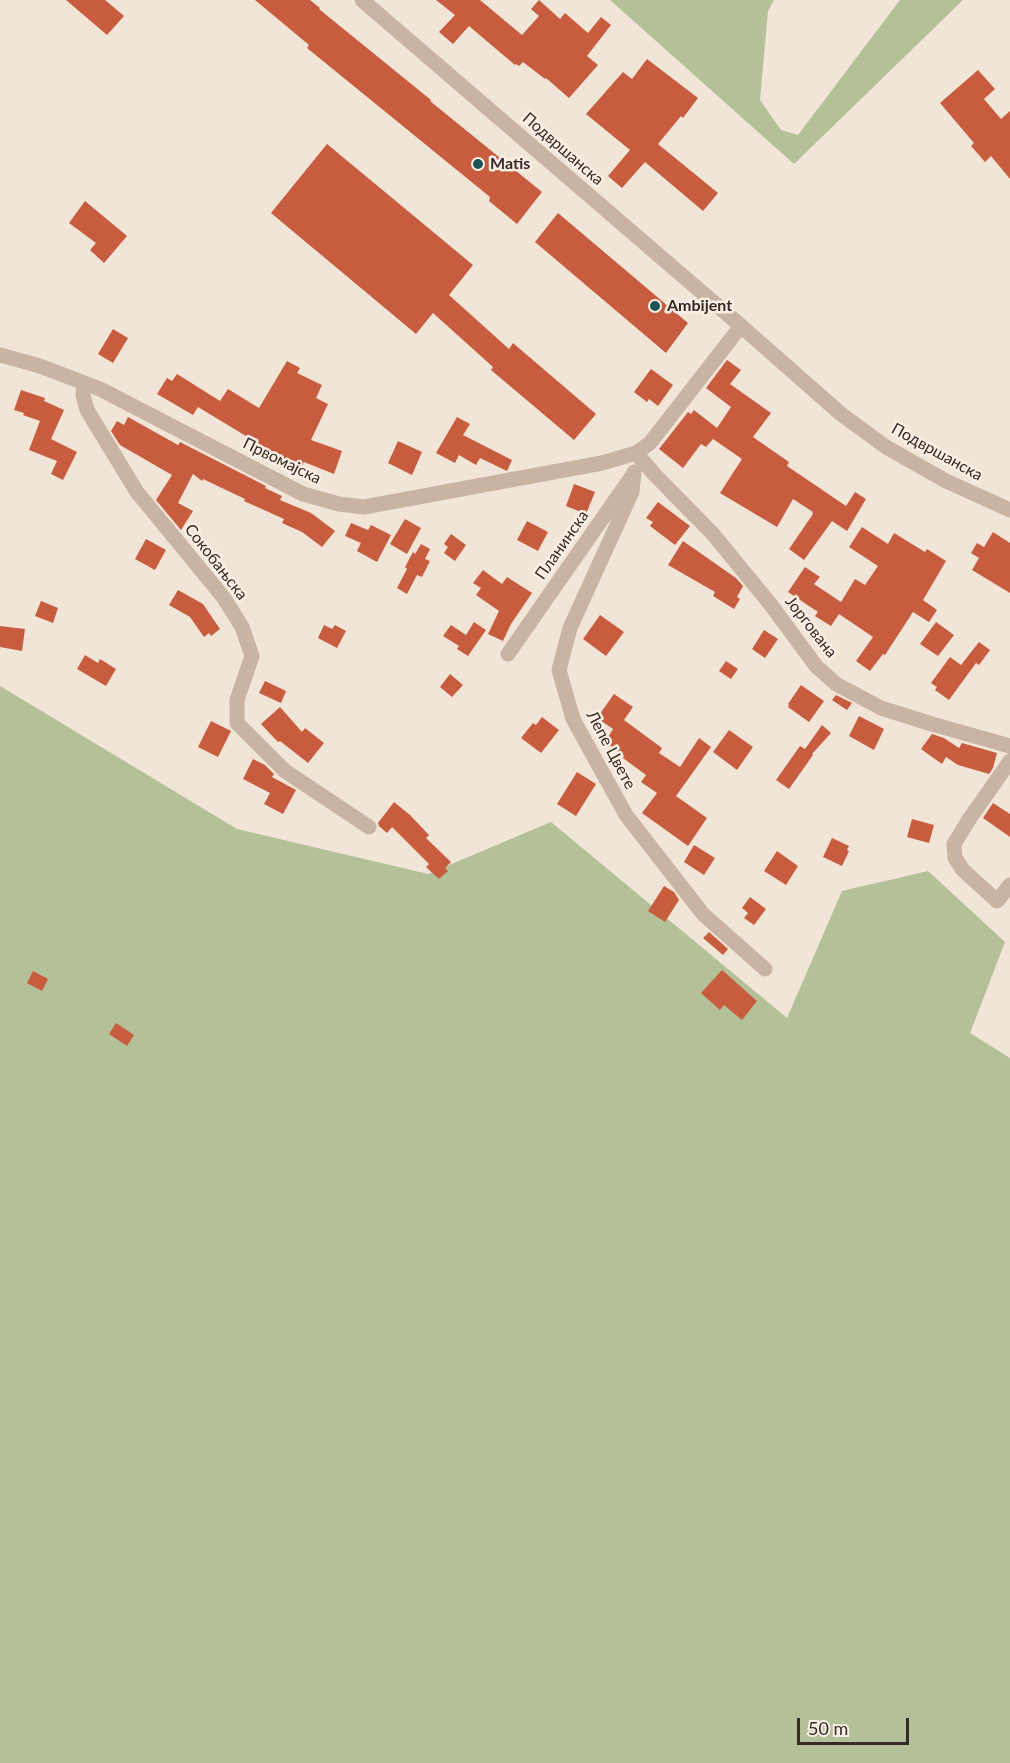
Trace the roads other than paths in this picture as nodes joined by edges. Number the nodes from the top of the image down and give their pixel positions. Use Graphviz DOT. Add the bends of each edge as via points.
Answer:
graph roads {
  1 [pos="362,0"];
  2 [pos="741,326"];
  3 [pos="0,355"];
  4 [pos="84,383"];
  5 [pos="636,453"];
  6 [pos="634,472"];
  7 [pos="1010,510"];
  8 [pos="508,654"];
  9 [pos="1010,746"];
  10 [pos="1010,761"];
  11 [pos="369,827"];
  12 [pos="1010,885"];
  13 [pos="765,969"];
  1 -- 2 [label="street, Подвршанска"];
  2 -- 5 [label="street" via="650,443"];
  2 -- 7 [label="street, Подвршанска" via="841,414 886,447 946,481"];
  3 -- 4 [label="street, Првомајска"];
  4 -- 5 [label="street, Првомајска" via="303,494 339,504 364,507 602,463"];
  4 -- 11 [label="street, Сокобањска" via="87,410 130,482 224,598 242,627 252,656 237,700 237,723 285,771"];
  5 -- 6 [label="street, Планинска"];
  5 -- 9 [label="street, Јоргована" via="713,534 816,666 836,684 881,708"];
  6 -- 8 [label="street, Планинска"];
  6 -- 13 [label="street, Лепе Цвете" via="632,492 570,628 559,670 573,719 626,816 703,914"];
  10 -- 12 [label="street" via="954,844 955,858 963,870 997,901"];
}
